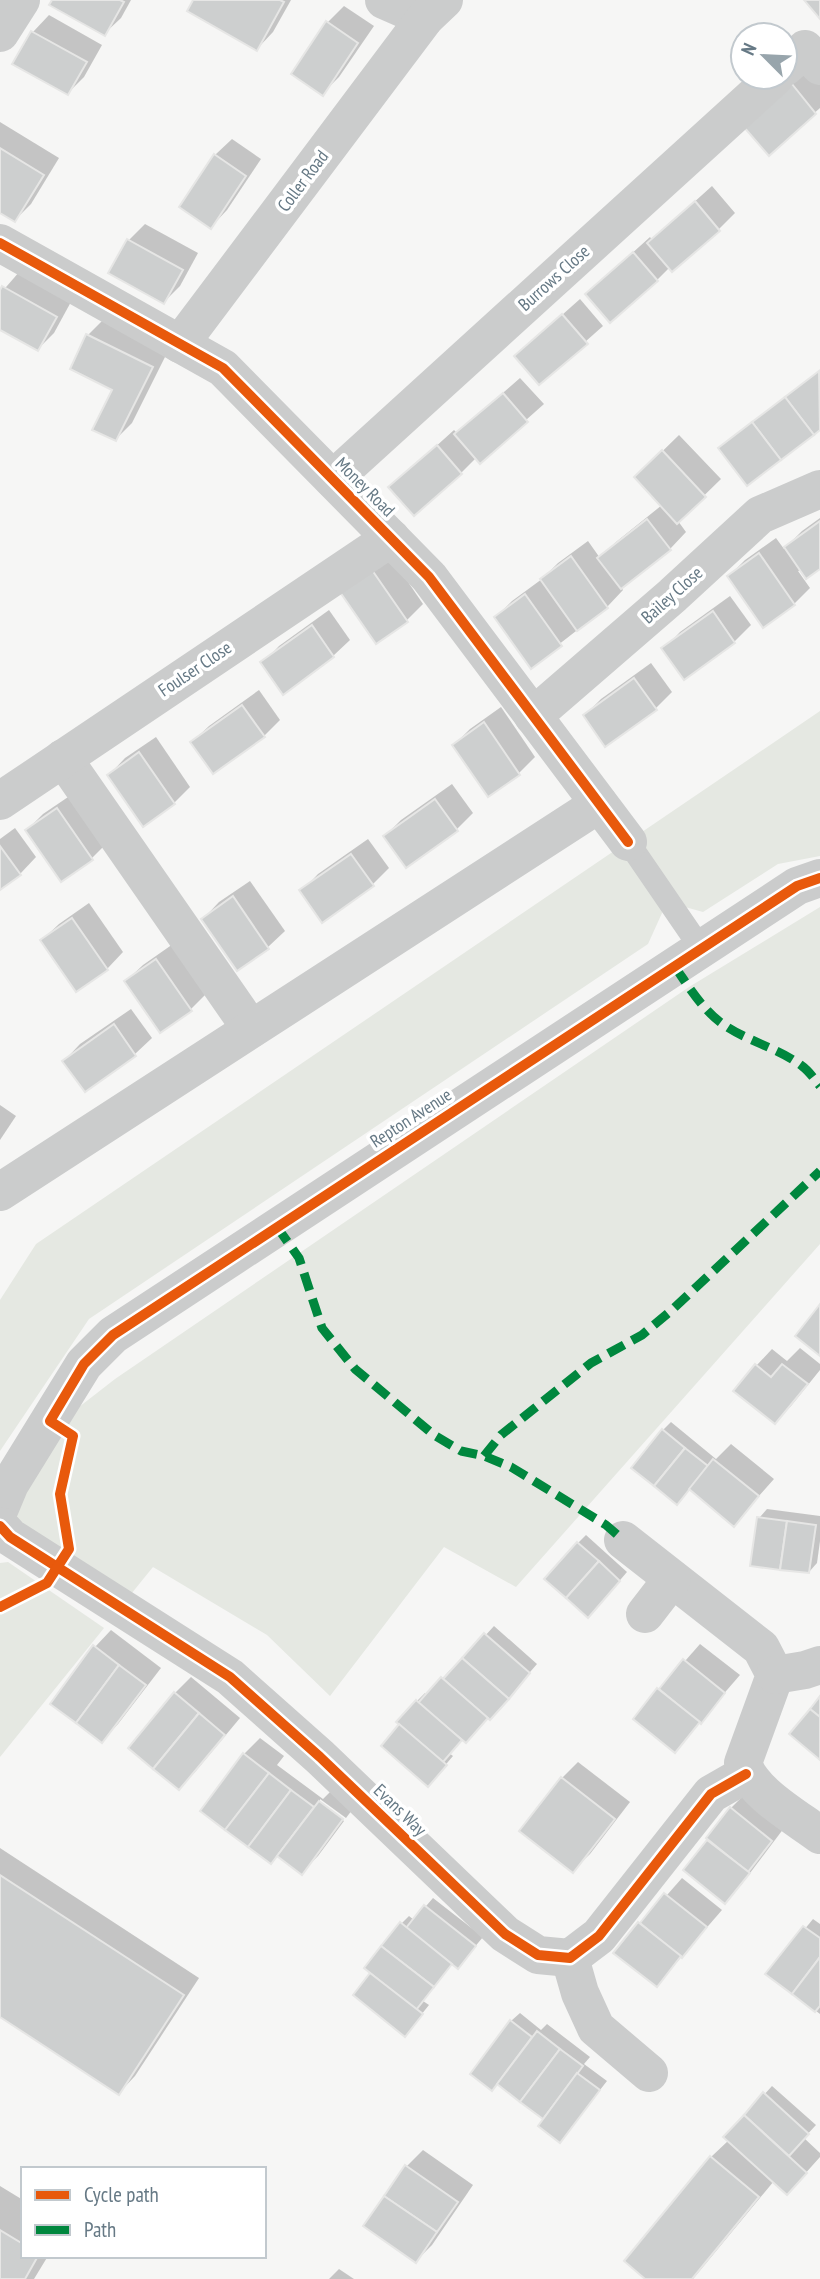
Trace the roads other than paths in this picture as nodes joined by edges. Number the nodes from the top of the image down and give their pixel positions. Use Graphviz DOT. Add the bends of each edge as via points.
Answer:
graph roads {
  1 [pos="21,0"];
  2 [pos="384,0"];
  3 [pos="435,9"];
  4 [pos="0,33"];
  5 [pos="799,55"];
  6 [pos="820,66"];
  7 [pos="760,91"];
  8 [pos="0,243"];
  9 [pos="180,344"];
  10 [pos="333,479"];
  11 [pos="820,489"];
  12 [pos="391,538"];
  13 [pos="533,716"];
  14 [pos="63,758"];
  15 [pos="0,801"];
  16 [pos="599,804"];
  17 [pos="628,842"];
  18 [pos="820,878"];
  19 [pos="702,950"];
  20 [pos="251,1029"];
  21 [pos="0,1192"];
  22 [pos="0,1508"];
  23 [pos="0,1526"];
  24 [pos="623,1540"];
  25 [pos="672,1579"];
  26 [pos="645,1614"];
  27 [pos="820,1665"];
  28 [pos="775,1675"];
  29 [pos="746,1774"];
  30 [pos="820,1835"];
  31 [pos="570,1958"];
  32 [pos="649,2073"];
  1 -- 4 [label="street"];
  2 -- 3 [label="street, Coller Road"];
  3 -- 9 [label="street, Coller Road"];
  5 -- 6 [label="street" via="805,50"];
  7 -- 10 [label="street, Burrows Close"];
  8 -- 9 [label="street, Money Road"];
  9 -- 10 [label="street, Money Road" via="223,368"];
  10 -- 12 [label="street, Money Road"];
  11 -- 13 [label="street, Bailey Close" via="760,515"];
  12 -- 13 [label="street, Money Road" via="429,577"];
  12 -- 14 [label="street, Foulser Close"];
  13 -- 16 [label="street, Money Road"];
  14 -- 15 [label="street, Foulser Close"];
  14 -- 20 [label="street"];
  16 -- 17 [label="street, Money Road"];
  16 -- 20 [label="street"];
  17 -- 19 [label="lane"];
  18 -- 19 [label="street, Repton Avenue" via="797,886"];
  19 -- 22 [label="street, Repton Avenue" via="113,1335 84,1364"];
  20 -- 21 [label="street"];
  23 -- 31 [label="street, Evans Way" via="10,1537 230,1677 505,1934 538,1955"];
  24 -- 25 [label="street"];
  25 -- 26 [label="street"];
  25 -- 28 [label="street" via="761,1648"];
  27 -- 28 [label="street"];
  28 -- 29 [label="street" via="743,1763"];
  29 -- 30 [label="street"];
  29 -- 31 [label="street" via="711,1794 599,1936"];
  31 -- 32 [label="street" via="596,2028"];
}
